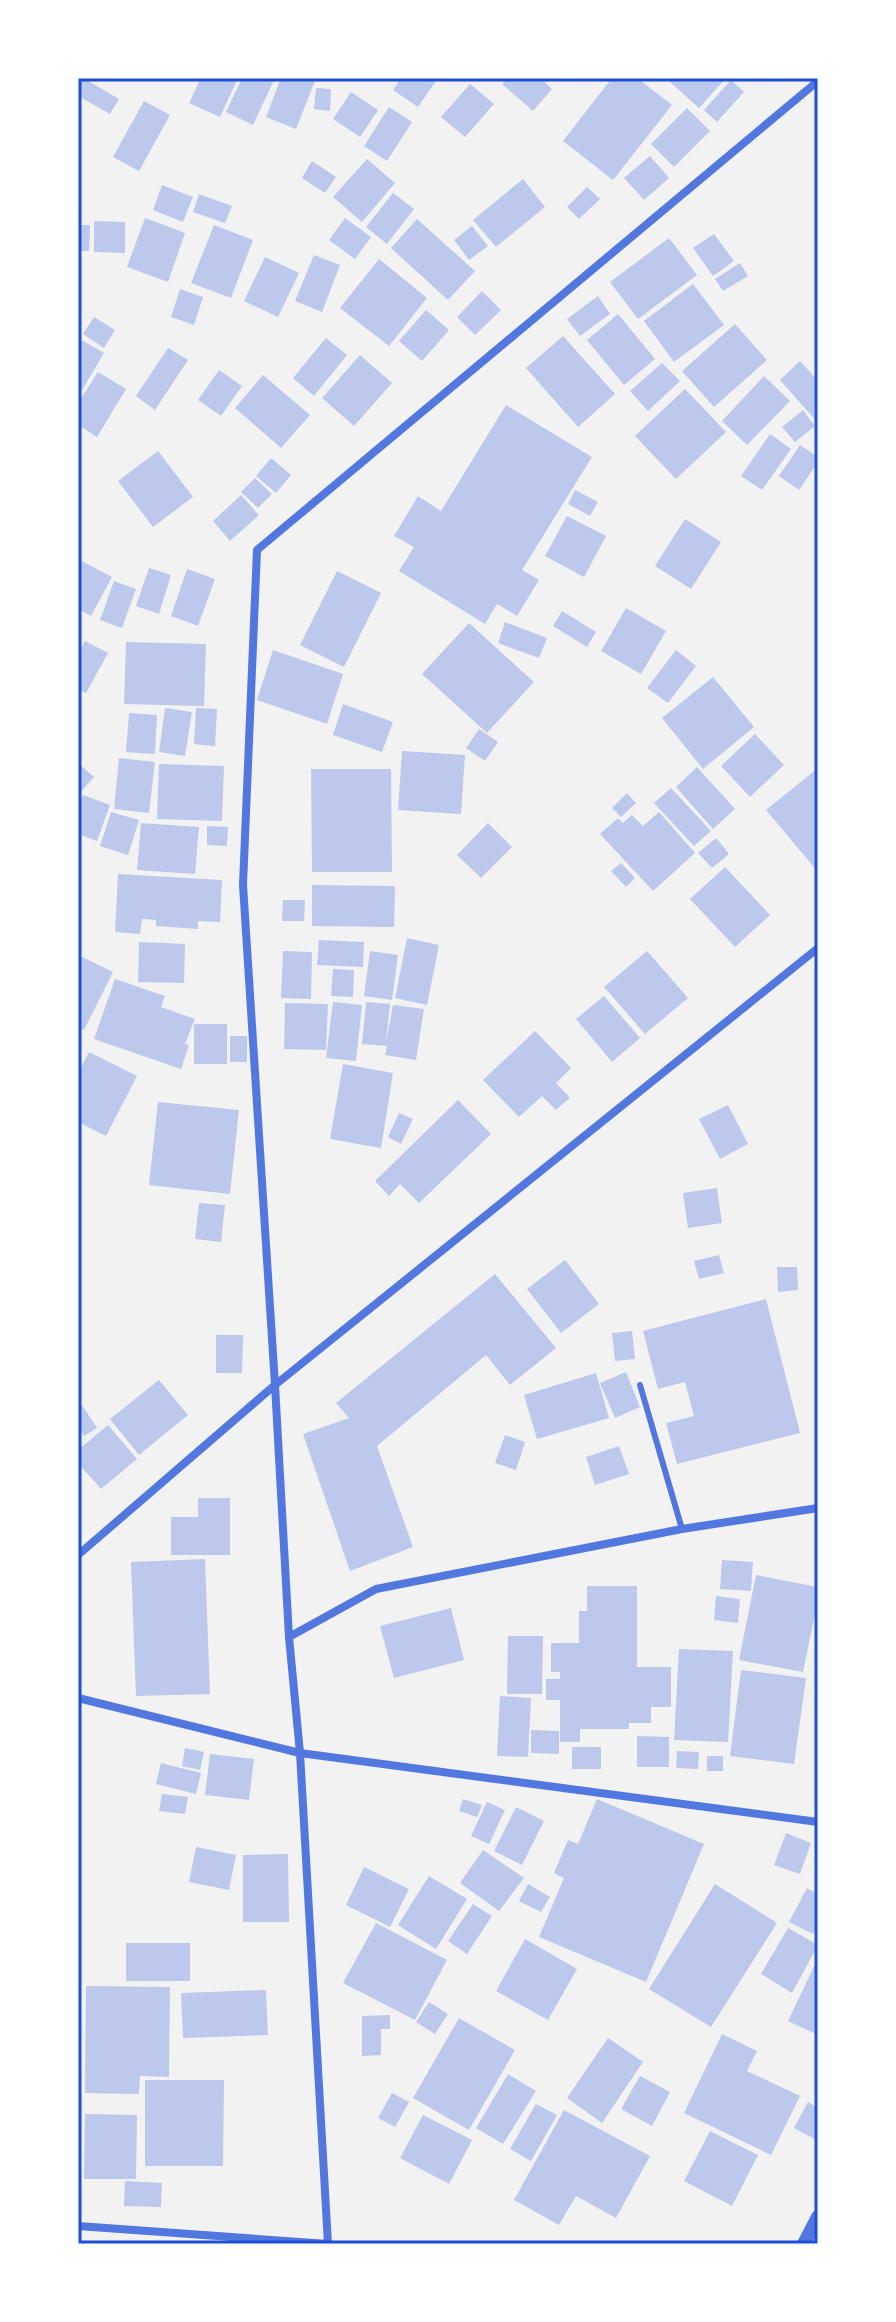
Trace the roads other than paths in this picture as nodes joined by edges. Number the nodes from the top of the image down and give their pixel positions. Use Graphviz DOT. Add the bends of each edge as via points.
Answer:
graph roads {
  1 [pos="818,81"];
  2 [pos="818,948"];
  3 [pos="275,1385"];
  4 [pos="640,1385"];
  5 [pos="818,1508"];
  6 [pos="682,1529"];
  7 [pos="78,1555"];
  8 [pos="289,1637"];
  9 [pos="78,1698"];
  10 [pos="300,1753"];
  11 [pos="818,1822"];
  12 [pos="818,2217"];
  13 [pos="78,2226"];
  14 [pos="328,2244"];
  15 [pos="804,2244"];
  1 -- 3 [label="street" via="257,550 243,885"];
  2 -- 3 [label="street"];
  3 -- 7 [label="street"];
  3 -- 8 [label="street"];
  4 -- 6 [label="lane"];
  5 -- 6 [label="street"];
  6 -- 8 [label="street" via="376,1589"];
  8 -- 10 [label="street"];
  9 -- 10 [label="street"];
  10 -- 11 [label="street"];
  10 -- 14 [label="street"];
  12 -- 15 [label="street"];
  13 -- 14 [label="street"];
}
